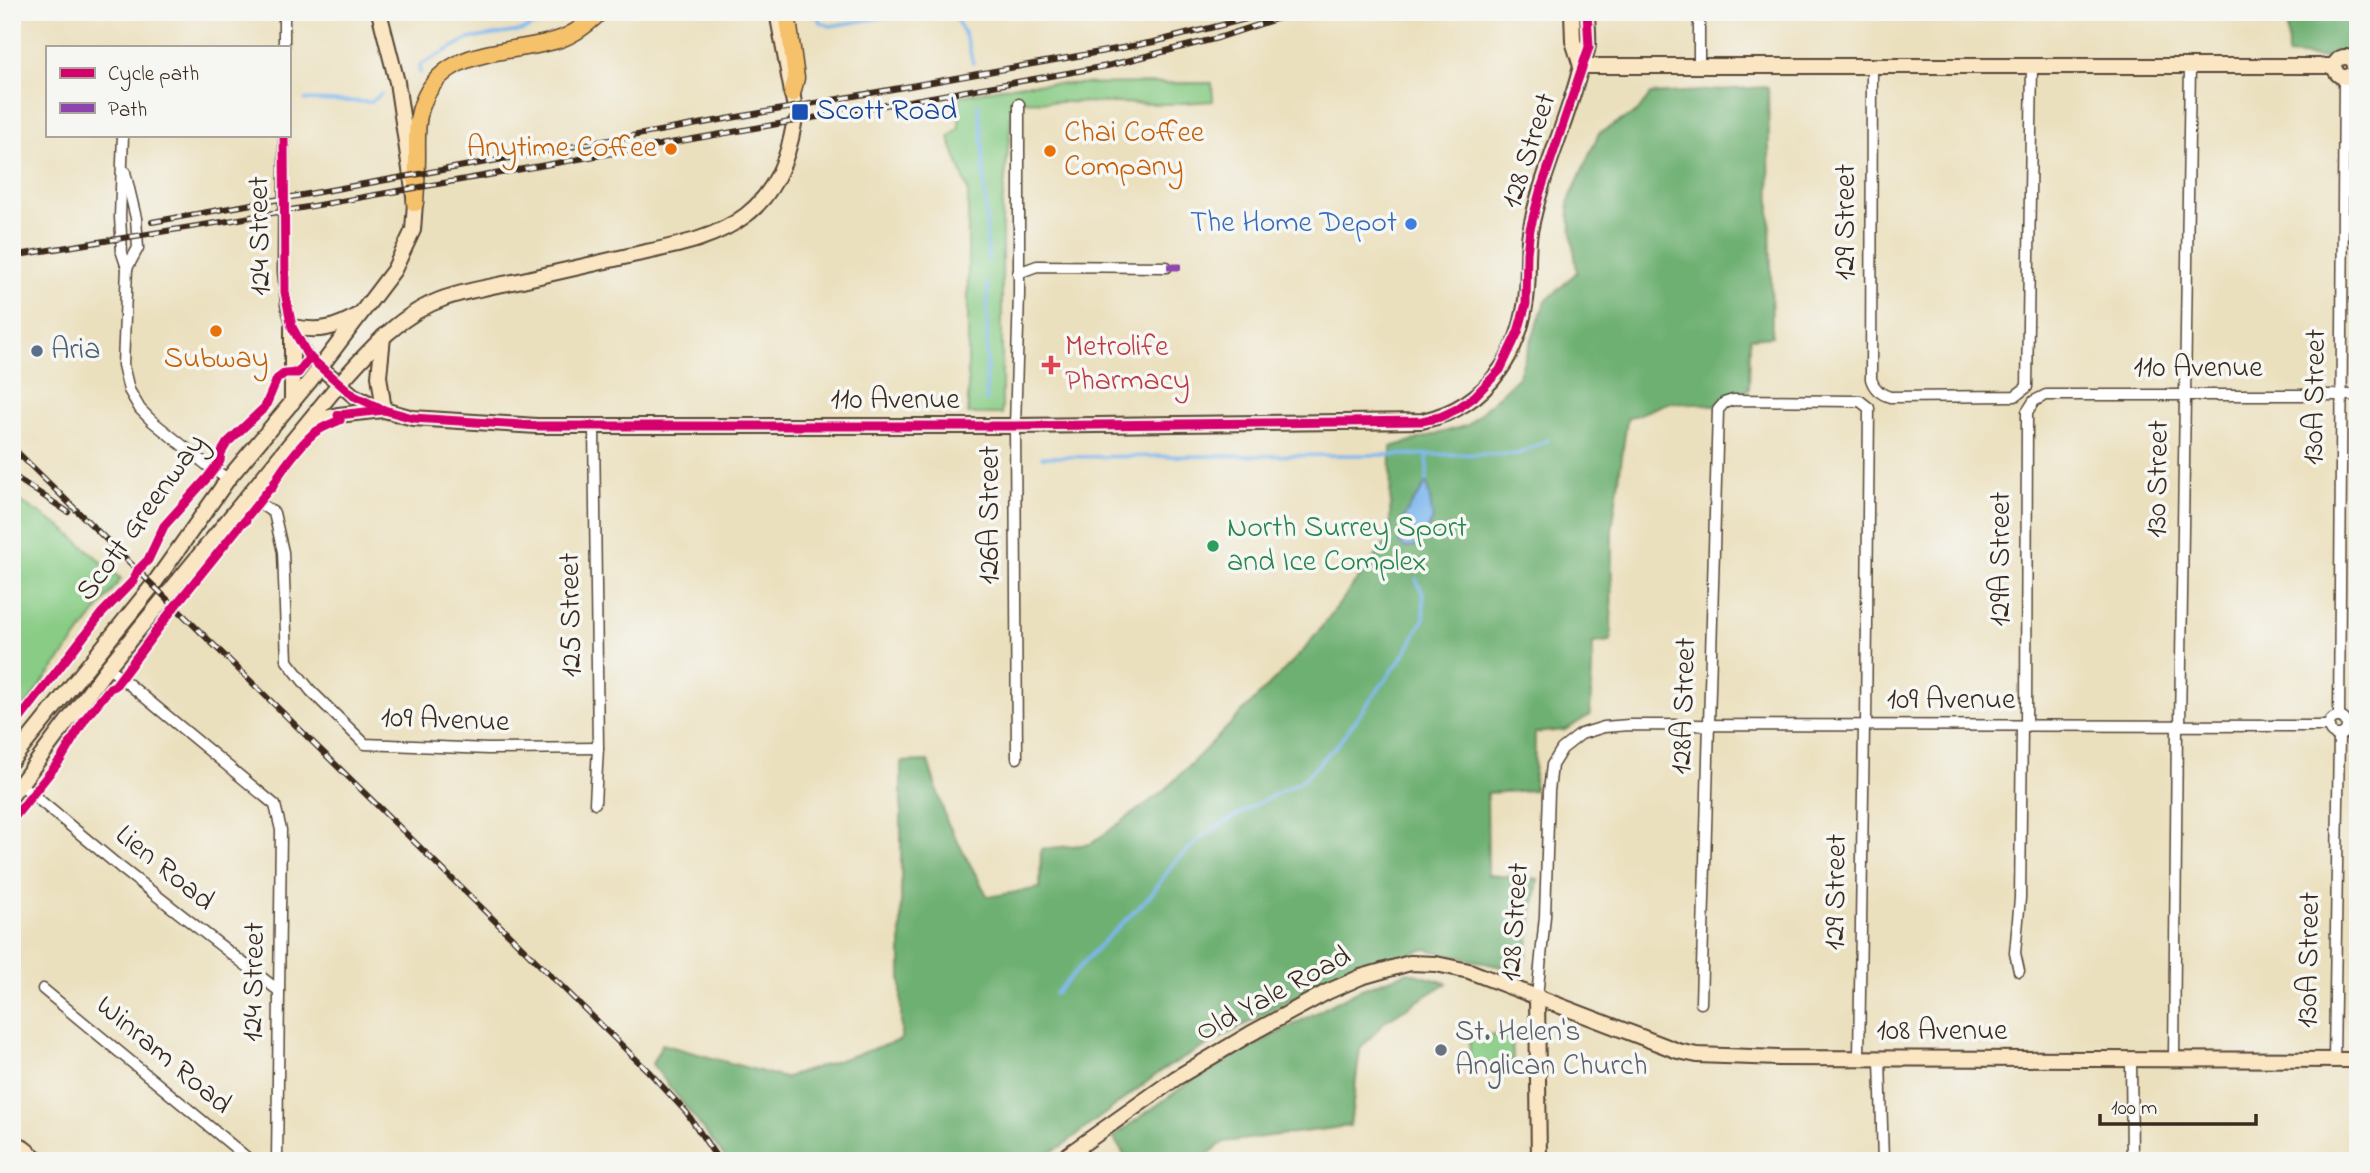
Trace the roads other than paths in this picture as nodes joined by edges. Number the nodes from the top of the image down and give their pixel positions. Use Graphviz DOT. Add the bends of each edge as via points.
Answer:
graph roads {
  1 [pos="284,12"];
  2 [pos="379,12"];
  3 [pos="600,12"];
  4 [pos="777,12"];
  5 [pos="787,12"];
  6 [pos="1572,12"];
  7 [pos="1587,12"];
  8 [pos="1699,12"];
  9 [pos="284,46"];
  10 [pos="1699,65"];
  11 [pos="1872,65"];
  12 [pos="2032,65"];
  13 [pos="1581,66"];
  14 [pos="2190,66"];
  15 [pos="2356,67"];
  16 [pos="2339,72"];
  17 [pos="793,98"];
  18 [pos="1019,104"];
  19 [pos="794,124"];
  20 [pos="123,136"];
  21 [pos="284,136"];
  22 [pos="122,158"];
  23 [pos="415,203"];
  24 [pos="1167,267"];
  25 [pos="127,268"];
  26 [pos="1018,273"];
  27 [pos="362,313"];
  28 [pos="292,327"];
  29 [pos="383,337"];
  30 [pos="321,368"];
  31 [pos="339,384"];
  32 [pos="2185,395"];
  33 [pos="2340,395"];
  34 [pos="2358,395"];
  35 [pos="2039,397"];
  36 [pos="292,403"];
  37 [pos="1869,408"];
  38 [pos="1457,409"];
  39 [pos="384,410"];
  40 [pos="310,422"];
  41 [pos="594,426"];
  42 [pos="1015,426"];
  43 [pos="228,479"];
  44 [pos="250,496"];
  45 [pos="108,667"];
  46 [pos="2339,718"];
  47 [pos="1709,725"];
  48 [pos="1865,725"];
  49 [pos="2024,726"];
  50 [pos="2178,726"];
  51 [pos="2329,726"];
  52 [pos="2353,726"];
  53 [pos="2339,736"];
  54 [pos="1574,738"];
  55 [pos="598,748"];
  56 [pos="1017,758"];
  57 [pos="12,760"];
  58 [pos="16,790"];
  59 [pos="595,803"];
  60 [pos="2019,971"];
  61 [pos="43,989"];
  62 [pos="279,991"];
  63 [pos="1536,997"];
  64 [pos="1701,1003"];
  65 [pos="1859,1058"];
  66 [pos="1881,1059"];
  67 [pos="2131,1059"];
  68 [pos="2174,1059"];
  69 [pos="2333,1060"];
  70 [pos="2358,1060"];
  71 [pos="12,1139"];
  72 [pos="40,1161"];
  73 [pos="251,1161"];
  74 [pos="277,1161"];
  75 [pos="1059,1161"];
  76 [pos="1539,1161"];
  77 [pos="1883,1161"];
  78 [pos="2132,1161"];
  1 -- 9 [label="street"];
  2 -- 23 [label="main road" via="397,82"];
  3 -- 23 [label="main road" via="569,36 475,56 442,74 421,108"];
  4 -- 17 [label="main road"];
  5 -- 17 [label="main road" via="796,78"];
  6 -- 13 [label="main road, 128 Street" via="1573,41"];
  7 -- 13 [label="main road, 128 Street" via="1589,47"];
  8 -- 10 [label="street"];
  10 -- 11 [label="main road"];
  10 -- 13 [label="main road"];
  11 -- 12 [label="main road"];
  11 -- 12 [label="street, 129 Street" via="1871,379 1873,386 1890,397 2015,396 2028,387"];
  12 -- 14 [label="main road"];
  13 -- 38 [label="main road, 128 Street" via="1533,218 1526,304 1518,332 1500,370"];
  14 -- 16 [label="main road"];
  14 -- 32 [label="street, 130 Street"];
  15 -- 16 [label="main road" via="2353,73"];
  16 -- 33 [label="street, 130A Street"];
  18 -- 26 [label="street, 126A Street"];
  19 -- 29 [label="main road" via="774,184 748,214 718,232 444,299"];
  20 -- 22 [label="street"];
  21 -- 28 [label="street, 124 Street" via="283,271"];
  22 -- 25 [label="street" via="120,217"];
  22 -- 25 [label="street" via="138,248"];
  23 -- 27 [label="main road" via="407,248"];
  24 -- 26 [label="street" via="1037,266"];
  25 -- 43 [label="street" via="123,365 133,401"];
  26 -- 42 [label="street, 126A Street"];
  27 -- 28 [label="main road" via="320,331"];
  27 -- 30 [label="main road"];
  28 -- 30 [label="street, 124 Street" via="308,356"];
  28 -- 36 [label="main road"];
  29 -- 31 [label="main road"];
  29 -- 39 [label="main road" via="379,376"];
  30 -- 31 [label="main road, 110 Avenue"];
  30 -- 36 [label="main road"];
  31 -- 39 [label="main road, 110 Avenue"];
  31 -- 40 [label="main road"];
  32 -- 33 [label="street, 110 Avenue"];
  32 -- 35 [label="street, 110 Avenue"];
  32 -- 50 [label="street, 130 Street"];
  33 -- 34 [label="street, 110 Avenue"];
  33 -- 46 [label="street, 130A Street"];
  35 -- 49 [label="street, 129A Street" via="2027,412"];
  36 -- 43 [label="main road"];
  37 -- 47 [label="street, 128A Street" via="1860,401 1733,400 1718,410"];
  37 -- 48 [label="street, 129 Street"];
  38 -- 42 [label="main road, 110 Avenue" via="1422,421"];
  39 -- 40 [label="main road"];
  39 -- 41 [label="main road, 110 Avenue" via="413,418"];
  40 -- 44 [label="main road"];
  41 -- 42 [label="main road, 110 Avenue"];
  41 -- 55 [label="street, 125 Street"];
  42 -- 56 [label="street, 126A Street"];
  43 -- 57 [label="main road" via="153,584"];
  44 -- 45 [label="main road"];
  44 -- 55 [label="street, 109 Avenue" via="274,513 283,552 287,661 310,691 365,744"];
  45 -- 58 [label="main road"];
  45 -- 62 [label="street, 124 Street" via="275,805 281,830"];
  46 -- 51 [label="street"];
  46 -- 52 [label="street"];
  47 -- 48 [label="street, 109 Avenue"];
  47 -- 54 [label="street, 109 Avenue" via="1616,726"];
  47 -- 64 [label="street, 128A Street"];
  48 -- 49 [label="street, 109 Avenue"];
  48 -- 65 [label="street, 129 Street"];
  49 -- 50 [label="street, 109 Avenue"];
  49 -- 60 [label="street, 129A Street" via="2015,953"];
  50 -- 51 [label="street, 109 Avenue"];
  50 -- 68 [label="street, 130 Street"];
  51 -- 53 [label="street"];
  52 -- 53 [label="street"];
  53 -- 69 [label="street, 130A Street"];
  54 -- 63 [label="street, 128 Street" via="1558,755 1550,776 1548,870"];
  55 -- 59 [label="street, 125 Street"];
  58 -- 62 [label="street, Lien Road"];
  61 -- 73 [label="street, Winram Road"];
  62 -- 74 [label="street, 124 Street"];
  63 -- 65 [label="main road, 108 Avenue" via="1697,1055"];
  63 -- 75 [label="main road, Old Yale Road" via="1469,971 1436,964 1410,963 1375,972 1308,1002 1192,1068"];
  63 -- 76 [label="main road, 128 Street"];
  65 -- 66 [label="main road, 108 Avenue"];
  66 -- 67 [label="main road, 108 Avenue"];
  66 -- 77 [label="street"];
  67 -- 68 [label="main road, 108 Avenue"];
  67 -- 78 [label="street"];
  68 -- 69 [label="main road, 108 Avenue"];
  69 -- 70 [label="main road, 108 Avenue"];
  71 -- 72 [label="main road"];
}
